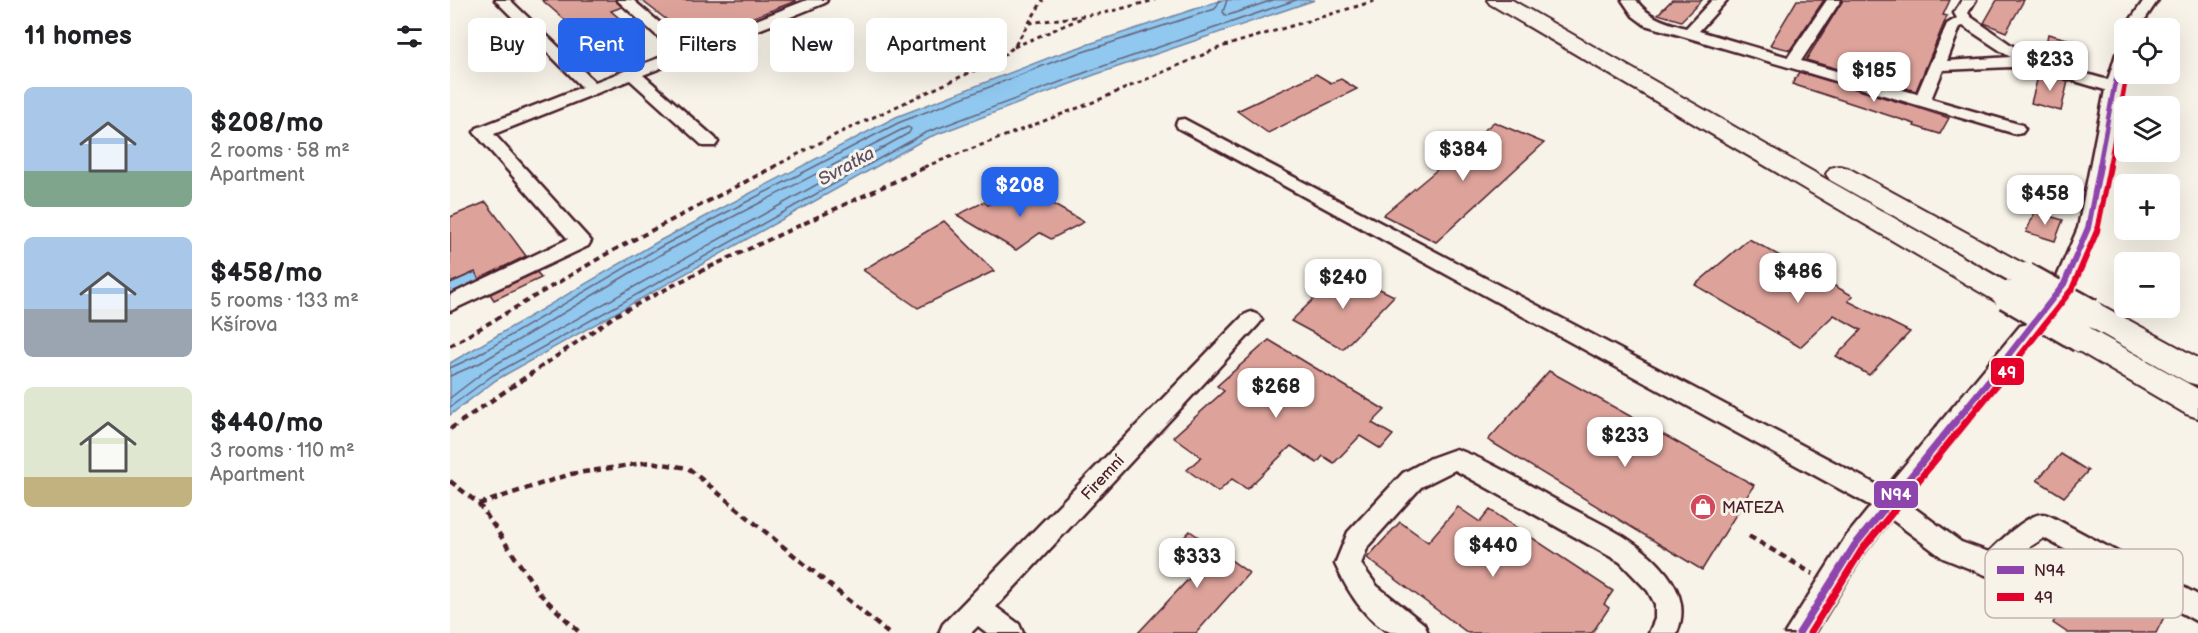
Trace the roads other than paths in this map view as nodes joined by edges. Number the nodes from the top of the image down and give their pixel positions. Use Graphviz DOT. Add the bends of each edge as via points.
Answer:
graph roads {
  1 [pos="502,0"];
  2 [pos="624,0"];
  3 [pos="820,0"];
  4 [pos="1629,0"];
  5 [pos="1720,0"];
  6 [pos="1834,0"];
  7 [pos="1969,0"];
  8 [pos="2151,0"];
  9 [pos="1509,1"];
  10 [pos="775,18"];
  11 [pos="2139,18"];
  12 [pos="1965,20"];
  13 [pos="657,28"];
  14 [pos="1689,33"];
  15 [pos="1792,63"];
  16 [pos="657,64"];
  17 [pos="2037,65"];
  18 [pos="1936,66"];
  19 [pos="632,74"];
  20 [pos="2115,84"];
  21 [pos="2114,87"];
  22 [pos="593,89"];
  23 [pos="1922,101"];
  24 [pos="1184,124"];
  25 [pos="2016,129"];
  26 [pos="709,142"];
  27 [pos="2064,284"];
  28 [pos="450,304"];
  29 [pos="1251,320"];
  30 [pos="2085,325"];
  31 [pos="2028,332"];
  32 [pos="2198,373"];
  33 [pos="2198,405"];
  34 [pos="1888,503"];
  35 [pos="2010,549"];
  36 [pos="2087,549"];
  37 [pos="1985,563"];
  38 [pos="2183,601"];
  39 [pos="978,609"];
  40 [pos="2198,609"];
  41 [pos="953,633"];
  42 [pos="1009,633"];
  43 [pos="1414,633"];
  44 [pos="1663,633"];
  45 [pos="1799,633"];
  1 -- 22 [label="street"];
  2 -- 13 [label="street"];
  3 -- 10 [label="street"];
  4 -- 14 [label="street" via="1638,14 1650,22"];
  5 -- 14 [label="street"];
  6 -- 15 [label="street"];
  7 -- 12 [label="street" via="1961,13"];
  8 -- 11 [label="street"];
  9 -- 30 [label="highway, bridge"];
  12 -- 17 [label="street"];
  12 -- 18 [label="street" via="1953,24"];
  14 -- 15 [label="street"];
  15 -- 23 [label="street"];
  16 -- 19 [label="street"];
  17 -- 18 [label="street" via="2011,62"];
  17 -- 21 [label="street"];
  18 -- 23 [label="street"];
  19 -- 22 [label="street"];
  19 -- 26 [label="street"];
  20 -- 21 [label="street"];
  21 -- 27 [label="street" via="2088,228"];
  22 -- 28 [label="street" via="483,132 581,241"];
  23 -- 25 [label="street"];
  24 -- 34 [label="street"];
  29 -- 39 [label="street, Firemní"];
  30 -- 32 [label="highway"];
  30 -- 33 [label="highway"];
  31 -- 34 [label="street"];
  34 -- 37 [label="street" via="1952,550"];
  34 -- 45 [label="street" via="1854,546"];
  35 -- 36 [label="street" via="2043,525"];
  38 -- 40 [label="street"];
  39 -- 41 [label="street, Firemní"];
  39 -- 42 [label="street"];
  43 -- 44 [label="street" via="1377,607 1356,584 1348,564 1357,540 1412,480 1456,459 1629,554 1657,582 1668,602 1669,619"];
}
